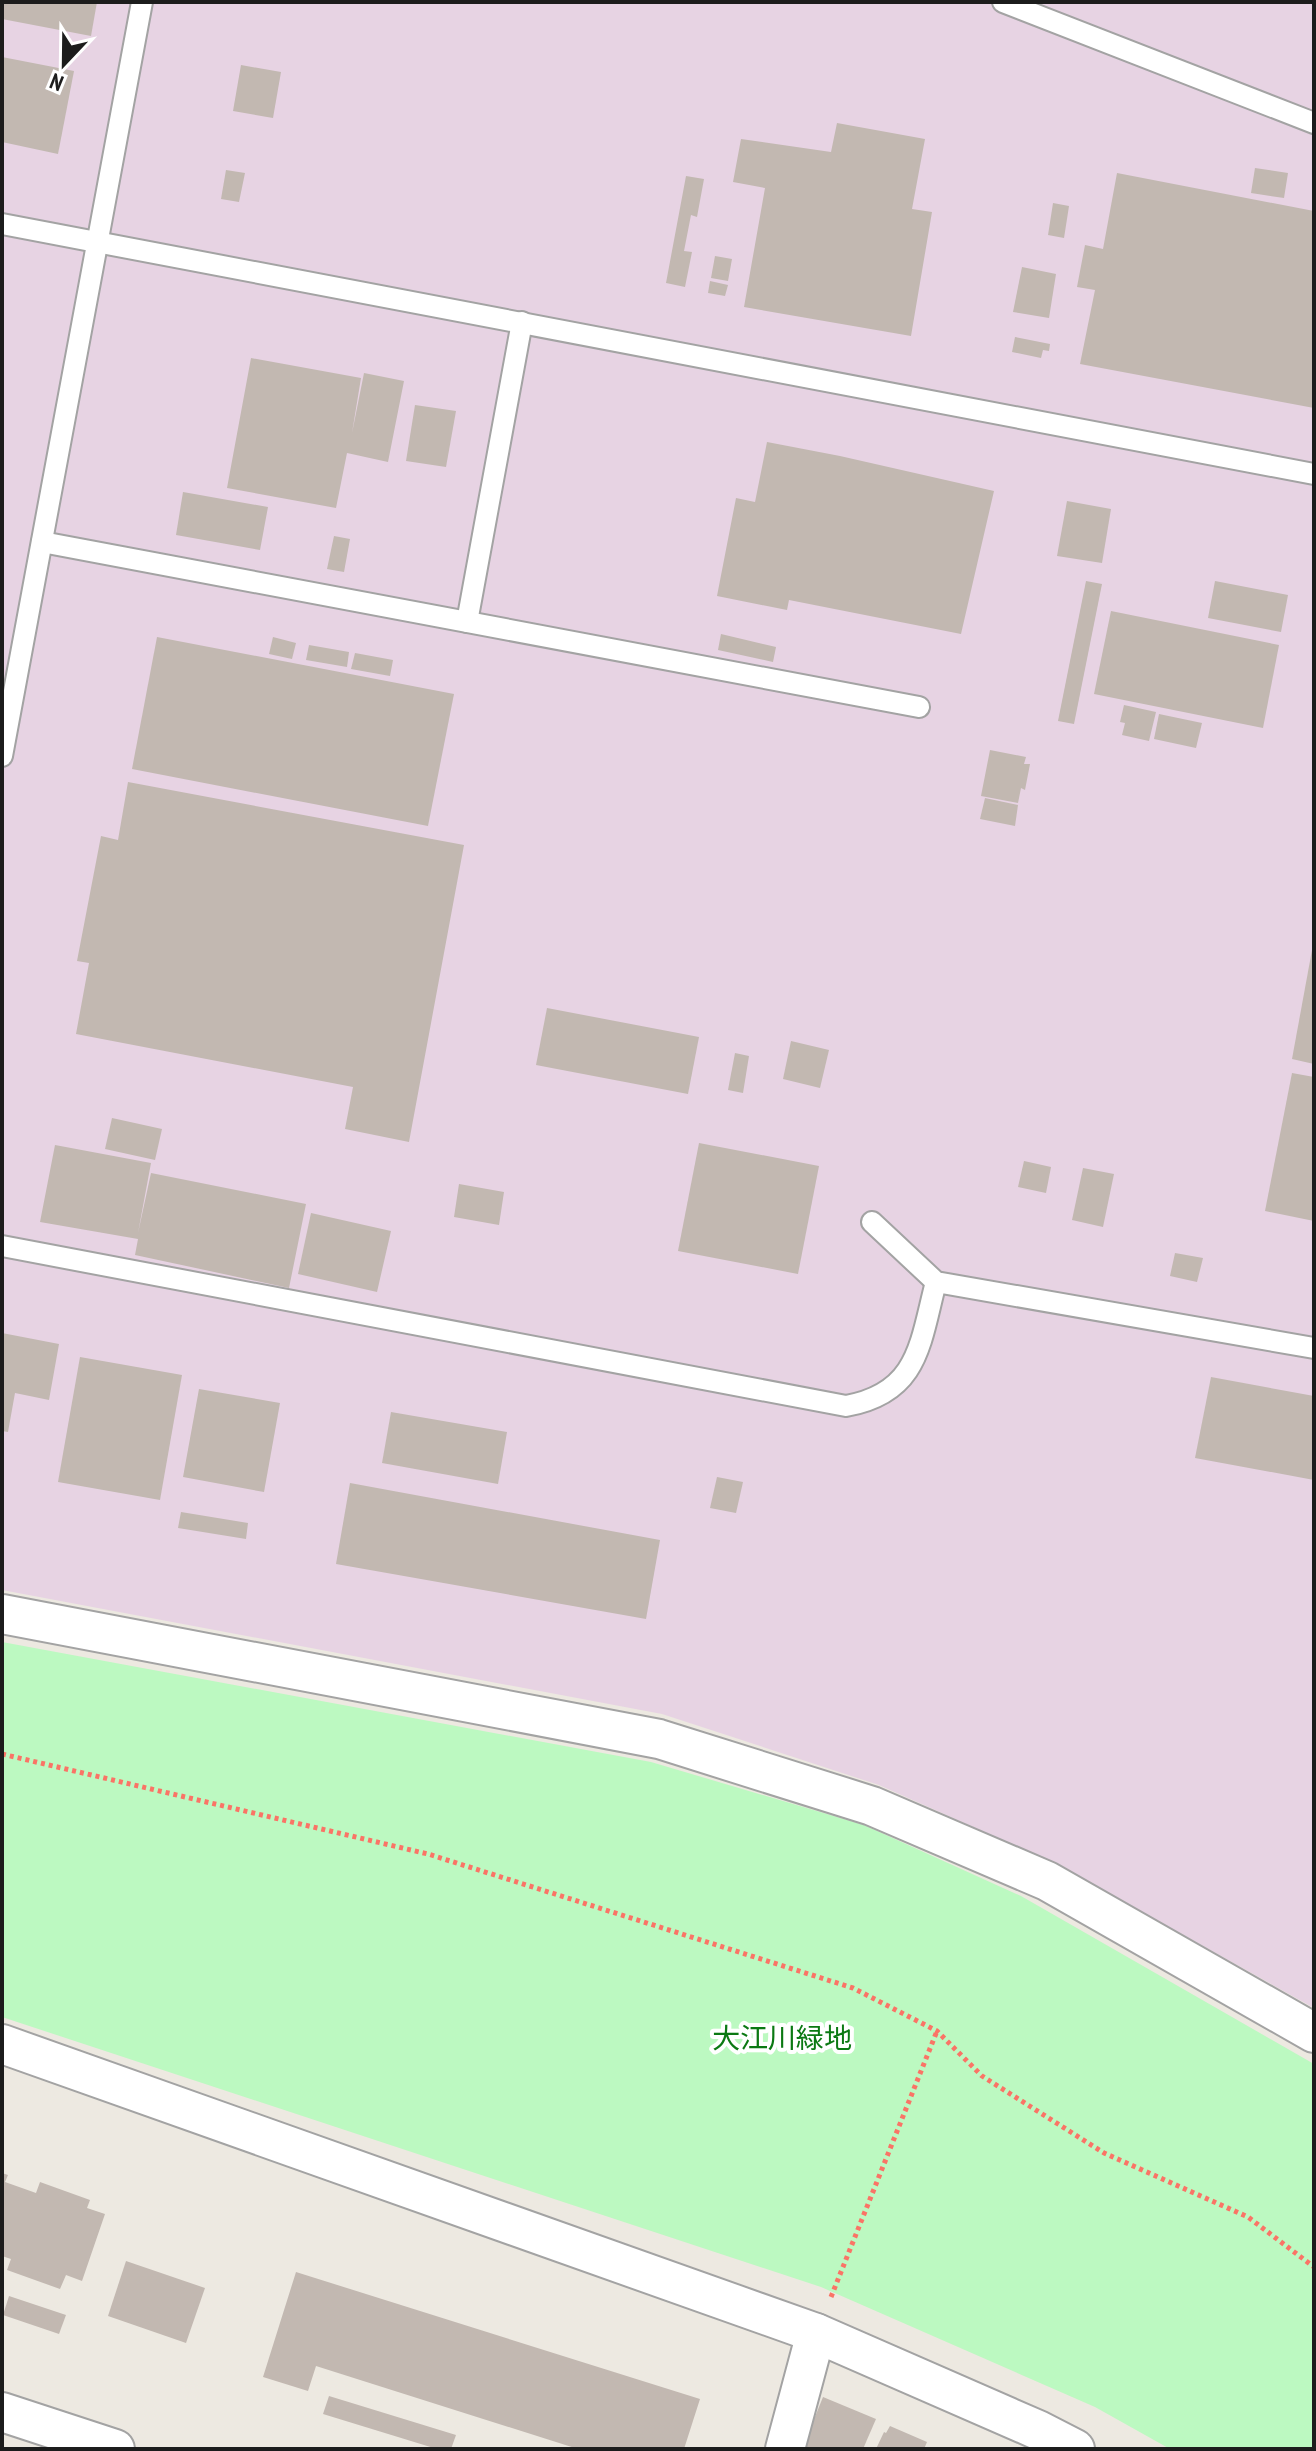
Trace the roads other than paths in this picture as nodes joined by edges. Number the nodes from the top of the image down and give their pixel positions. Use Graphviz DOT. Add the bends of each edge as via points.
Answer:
graph roads {
  1 [pos="142,2"];
  2 [pos="1003,2"];
  3 [pos="1314,123"];
  4 [pos="2,224"];
  5 [pos="97,241"];
  6 [pos="522,322"];
  7 [pos="1314,474"];
  8 [pos="42,542"];
  9 [pos="467,622"];
  10 [pos="919,707"];
  11 [pos="2,756"];
  12 [pos="872,1222"];
  13 [pos="2,1246"];
  14 [pos="936,1282"];
  15 [pos="1314,1348"];
  16 [pos="2,1614"];
  17 [pos="1314,2033"];
  18 [pos="2,2044"];
  19 [pos="815,2336"];
  20 [pos="2,2412"];
  21 [pos="115,2449"];
  22 [pos="785,2449"];
  23 [pos="1075,2449"];
  1 -- 5 [label="lane"];
  2 -- 3 [label="lane"];
  4 -- 5 [label="lane"];
  5 -- 6 [label="lane"];
  5 -- 8 [label="lane"];
  6 -- 7 [label="lane"];
  6 -- 9 [label="lane"];
  8 -- 9 [label="lane"];
  8 -- 11 [label="lane"];
  9 -- 10 [label="lane"];
  12 -- 14 [label="lane"];
  13 -- 14 [label="lane" via="846,1406 869,1402 903,1379 913,1364"];
  14 -- 15 [label="lane"];
  16 -- 17 [label="street" via="659,1739 872,1806 1047,1881"];
  18 -- 19 [label="street"];
  19 -- 22 [label="street"];
  19 -- 23 [label="street"];
  20 -- 21 [label="street"];
}
